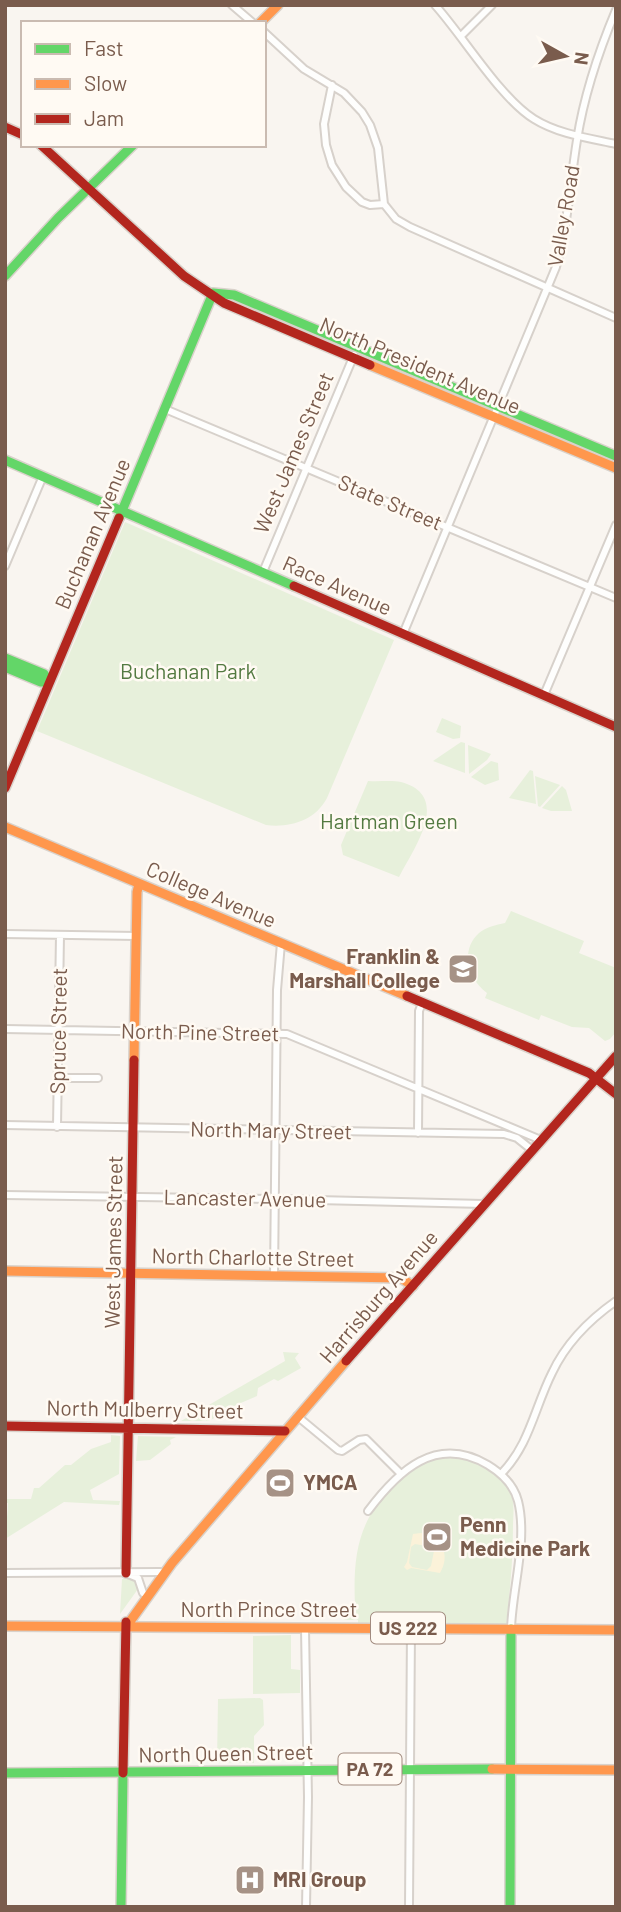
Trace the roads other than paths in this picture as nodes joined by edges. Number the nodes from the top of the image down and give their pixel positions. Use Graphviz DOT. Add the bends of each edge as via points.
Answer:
graph roads {
  1 [pos="232,5"];
  2 [pos="278,5"];
  3 [pos="435,5"];
  4 [pos="492,5"];
  5 [pos="616,10"];
  6 [pos="251,21"];
  7 [pos="262,21"];
  8 [pos="266,34"];
  9 [pos="461,36"];
  10 [pos="332,85"];
  11 [pos="5,127"];
  12 [pos="21,134"];
  13 [pos="578,136"];
  14 [pos="616,144"];
  15 [pos="43,147"];
  16 [pos="131,147"];
  17 [pos="89,187"];
  18 [pos="384,204"];
  19 [pos="5,276"];
  20 [pos="548,288"];
  21 [pos="213,293"];
  22 [pos="616,318"];
  23 [pos="358,346"];
  24 [pos="354,357"];
  25 [pos="500,406"];
  26 [pos="165,409"];
  27 [pos="496,416"];
  28 [pos="616,456"];
  29 [pos="5,460"];
  30 [pos="307,468"];
  31 [pos="616,468"];
  32 [pos="43,476"];
  33 [pos="122,511"];
  34 [pos="616,526"];
  35 [pos="449,528"];
  36 [pos="5,566"];
  37 [pos="263,572"];
  38 [pos="590,587"];
  39 [pos="616,598"];
  40 [pos="403,634"];
  41 [pos="5,657"];
  42 [pos="5,667"];
  43 [pos="49,682"];
  44 [pos="544,695"];
  45 [pos="616,727"];
  46 [pos="5,788"];
  47 [pos="5,827"];
  48 [pos="139,884"];
  49 [pos="5,934"];
  50 [pos="60,934"];
  51 [pos="137,936"];
  52 [pos="281,943"];
  53 [pos="422,1003"];
  54 [pos="5,1030"];
  55 [pos="59,1030"];
  56 [pos="135,1031"];
  57 [pos="277,1033"];
  58 [pos="616,1056"];
  59 [pos="597,1077"];
  60 [pos="58,1078"];
  61 [pos="98,1078"];
  62 [pos="419,1088"];
  63 [pos="616,1094"];
  64 [pos="5,1125"];
  65 [pos="57,1126"];
  66 [pos="134,1129"];
  67 [pos="276,1131"];
  68 [pos="418,1133"];
  69 [pos="541,1140"];
  70 [pos="532,1150"];
  71 [pos="5,1195"];
  72 [pos="132,1198"];
  73 [pos="275,1199"];
  74 [pos="484,1204"];
  75 [pos="5,1271"];
  76 [pos="131,1273"];
  77 [pos="274,1276"];
  78 [pos="413,1286"];
  79 [pos="616,1301"];
  80 [pos="298,1416"];
  81 [pos="5,1426"];
  82 [pos="129,1428"];
  83 [pos="285,1431"];
  84 [pos="400,1473"];
  85 [pos="500,1474"];
  86 [pos="368,1511"];
  87 [pos="172,1563"];
  88 [pos="160,1572"];
  89 [pos="5,1573"];
  90 [pos="126,1573"];
  91 [pos="143,1593"];
  92 [pos="5,1626"];
  93 [pos="126,1627"];
  94 [pos="305,1628"];
  95 [pos="411,1628"];
  96 [pos="511,1629"];
  97 [pos="616,1630"];
  98 [pos="616,1763"];
  99 [pos="307,1769"];
  100 [pos="410,1769"];
  101 [pos="511,1770"];
  102 [pos="616,1770"];
  103 [pos="5,1773"];
  104 [pos="123,1773"];
  105 [pos="121,1907"];
  106 [pos="306,1907"];
  107 [pos="409,1907"];
  108 [pos="510,1907"];
  1 -- 6 [label="street"];
  2 -- 7 [label="main road"];
  3 -- 9 [label="street"];
  4 -- 9 [label="street"];
  5 -- 13 [label="street, Valley Road" via="590,80"];
  8 -- 10 [label="street" via="304,69"];
  9 -- 13 [label="street" via="524,112"];
  10 -- 18 [label="street" via="370,125 380,156"];
  10 -- 18 [label="street" via="324,124 332,165 362,202"];
  11 -- 12 [label="main road"];
  13 -- 14 [label="street"];
  13 -- 20 [label="street, Valley Road" via="566,225"];
  15 -- 17 [label="main road, North President Avenue"];
  16 -- 17 [label="main road"];
  17 -- 19 [label="main road"];
  17 -- 21 [label="main road, North President Avenue" via="184,276"];
  18 -- 20 [label="street" via="410,227"];
  20 -- 22 [label="street"];
  20 -- 25 [label="street, Valley Road"];
  21 -- 23 [label="main road, North President Avenue" via="234,295"];
  21 -- 24 [label="main road, North President Avenue" via="224,303"];
  21 -- 26 [label="main road, Buchanan Avenue"];
  23 -- 24 [label="street, West James Street"];
  23 -- 25 [label="main road, North President Avenue"];
  24 -- 27 [label="main road, North President Avenue"];
  24 -- 30 [label="street, West James Street"];
  25 -- 27 [label="street, Valley Road"];
  25 -- 28 [label="main road, North President Avenue"];
  26 -- 30 [label="street, State Street"];
  26 -- 33 [label="main road, Buchanan Avenue"];
  27 -- 31 [label="main road, North President Avenue"];
  27 -- 35 [label="street, Valley Road"];
  29 -- 32 [label="main road, Race Avenue"];
  30 -- 35 [label="street, State Street"];
  30 -- 37 [label="street, West James Street"];
  32 -- 33 [label="main road, Race Avenue"];
  32 -- 36 [label="street"];
  33 -- 37 [label="main road, Race Avenue"];
  33 -- 43 [label="main road, Buchanan Avenue"];
  34 -- 38 [label="street"];
  35 -- 38 [label="street, State Street"];
  35 -- 40 [label="street, Valley Road"];
  37 -- 40 [label="main road, Race Avenue"];
  38 -- 39 [label="street, State Street"];
  38 -- 44 [label="street"];
  40 -- 44 [label="main road, Race Avenue"];
  41 -- 43 [label="main road" via="44,674"];
  42 -- 43 [label="main road"];
  43 -- 46 [label="main road, Buchanan Avenue"];
  44 -- 45 [label="main road, Race Avenue"];
  47 -- 48 [label="main road, College Avenue"];
  48 -- 51 [label="main road, West James Street"];
  48 -- 52 [label="main road, College Avenue"];
  49 -- 50 [label="street"];
  50 -- 51 [label="street"];
  50 -- 55 [label="street, Spruce Street"];
  51 -- 56 [label="main road, West James Street"];
  52 -- 53 [label="main road, College Avenue"];
  52 -- 57 [label="street"];
  53 -- 59 [label="main road, College Avenue"];
  53 -- 62 [label="street"];
  54 -- 55 [label="street, North Pine Street"];
  55 -- 56 [label="street, North Pine Street"];
  55 -- 60 [label="street, Spruce Street"];
  56 -- 57 [label="street, North Pine Street"];
  56 -- 66 [label="main road, West James Street"];
  57 -- 62 [label="street, North Pine Street"];
  57 -- 67 [label="street"];
  58 -- 59 [label="main road, Harrisburg Avenue"];
  59 -- 63 [label="main road, College Avenue"];
  59 -- 69 [label="main road, Harrisburg Avenue"];
  60 -- 61 [label="street"];
  60 -- 65 [label="street, Spruce Street"];
  62 -- 68 [label="street"];
  62 -- 69 [label="street, North Pine Street"];
  64 -- 65 [label="street, North Mary Street"];
  65 -- 66 [label="street, North Mary Street"];
  66 -- 67 [label="street, North Mary Street"];
  66 -- 72 [label="main road, West James Street"];
  67 -- 68 [label="street, North Mary Street"];
  67 -- 73 [label="street"];
  68 -- 70 [label="street, North Mary Street" via="504,1134"];
  69 -- 70 [label="main road, Harrisburg Avenue"];
  70 -- 74 [label="main road, Harrisburg Avenue"];
  71 -- 72 [label="street, Lancaster Avenue"];
  72 -- 73 [label="street, Lancaster Avenue"];
  72 -- 76 [label="main road, West James Street"];
  73 -- 74 [label="street, Lancaster Avenue"];
  73 -- 77 [label="street"];
  74 -- 78 [label="main road, Harrisburg Avenue"];
  75 -- 76 [label="main road, North Charlotte Street"];
  76 -- 77 [label="main road, North Charlotte Street"];
  76 -- 82 [label="main road, West James Street"];
  77 -- 78 [label="main road, North Charlotte Street" via="393,1278"];
  78 -- 80 [label="main road, Harrisburg Avenue"];
  79 -- 85 [label="street" via="591,1319 561,1356 521,1450"];
  80 -- 83 [label="main road, Harrisburg Avenue"];
  80 -- 84 [label="street" via="338,1450 366,1439"];
  81 -- 82 [label="main road, North Mulberry Street"];
  82 -- 83 [label="main road, North Mulberry Street"];
  82 -- 90 [label="main road, West James Street"];
  83 -- 87 [label="main road, Harrisburg Avenue"];
  84 -- 85 [label="street" via="426,1458 447,1454 470,1457"];
  84 -- 86 [label="street"];
  85 -- 96 [label="street" via="515,1491 520,1512"];
  87 -- 88 [label="main road, Harrisburg Avenue"];
  87 -- 93 [label="main road, Harrisburg Avenue"];
  88 -- 90 [label="street"];
  88 -- 91 [label="main road, Harrisburg Avenue"];
  89 -- 90 [label="street"];
  90 -- 91 [label="street" via="138,1578"];
  91 -- 93 [label="main road, Harrisburg Avenue" via="131,1608"];
  92 -- 93 [label="main road, North Prince Street / US 222"];
  93 -- 94 [label="main road, North Prince Street / US 222"];
  93 -- 104 [label="main road"];
  94 -- 95 [label="main road, North Prince Street / US 222"];
  94 -- 99 [label="street"];
  95 -- 96 [label="main road, North Prince Street / US 222"];
  95 -- 100 [label="street"];
  96 -- 97 [label="main road, North Prince Street / US 222"];
  96 -- 101 [label="main road"];
  98 -- 102 [label="street"];
  99 -- 100 [label="main road, North Queen Street / PA 72"];
  99 -- 104 [label="main road, North Queen Street / PA 72"];
  99 -- 106 [label="street"];
  100 -- 101 [label="main road, North Queen Street / PA 72"];
  100 -- 107 [label="street"];
  101 -- 102 [label="main road, North Queen Street / PA 72"];
  101 -- 108 [label="main road"];
  103 -- 104 [label="main road, North Queen Street / PA 72"];
  104 -- 105 [label="main road"];
}
